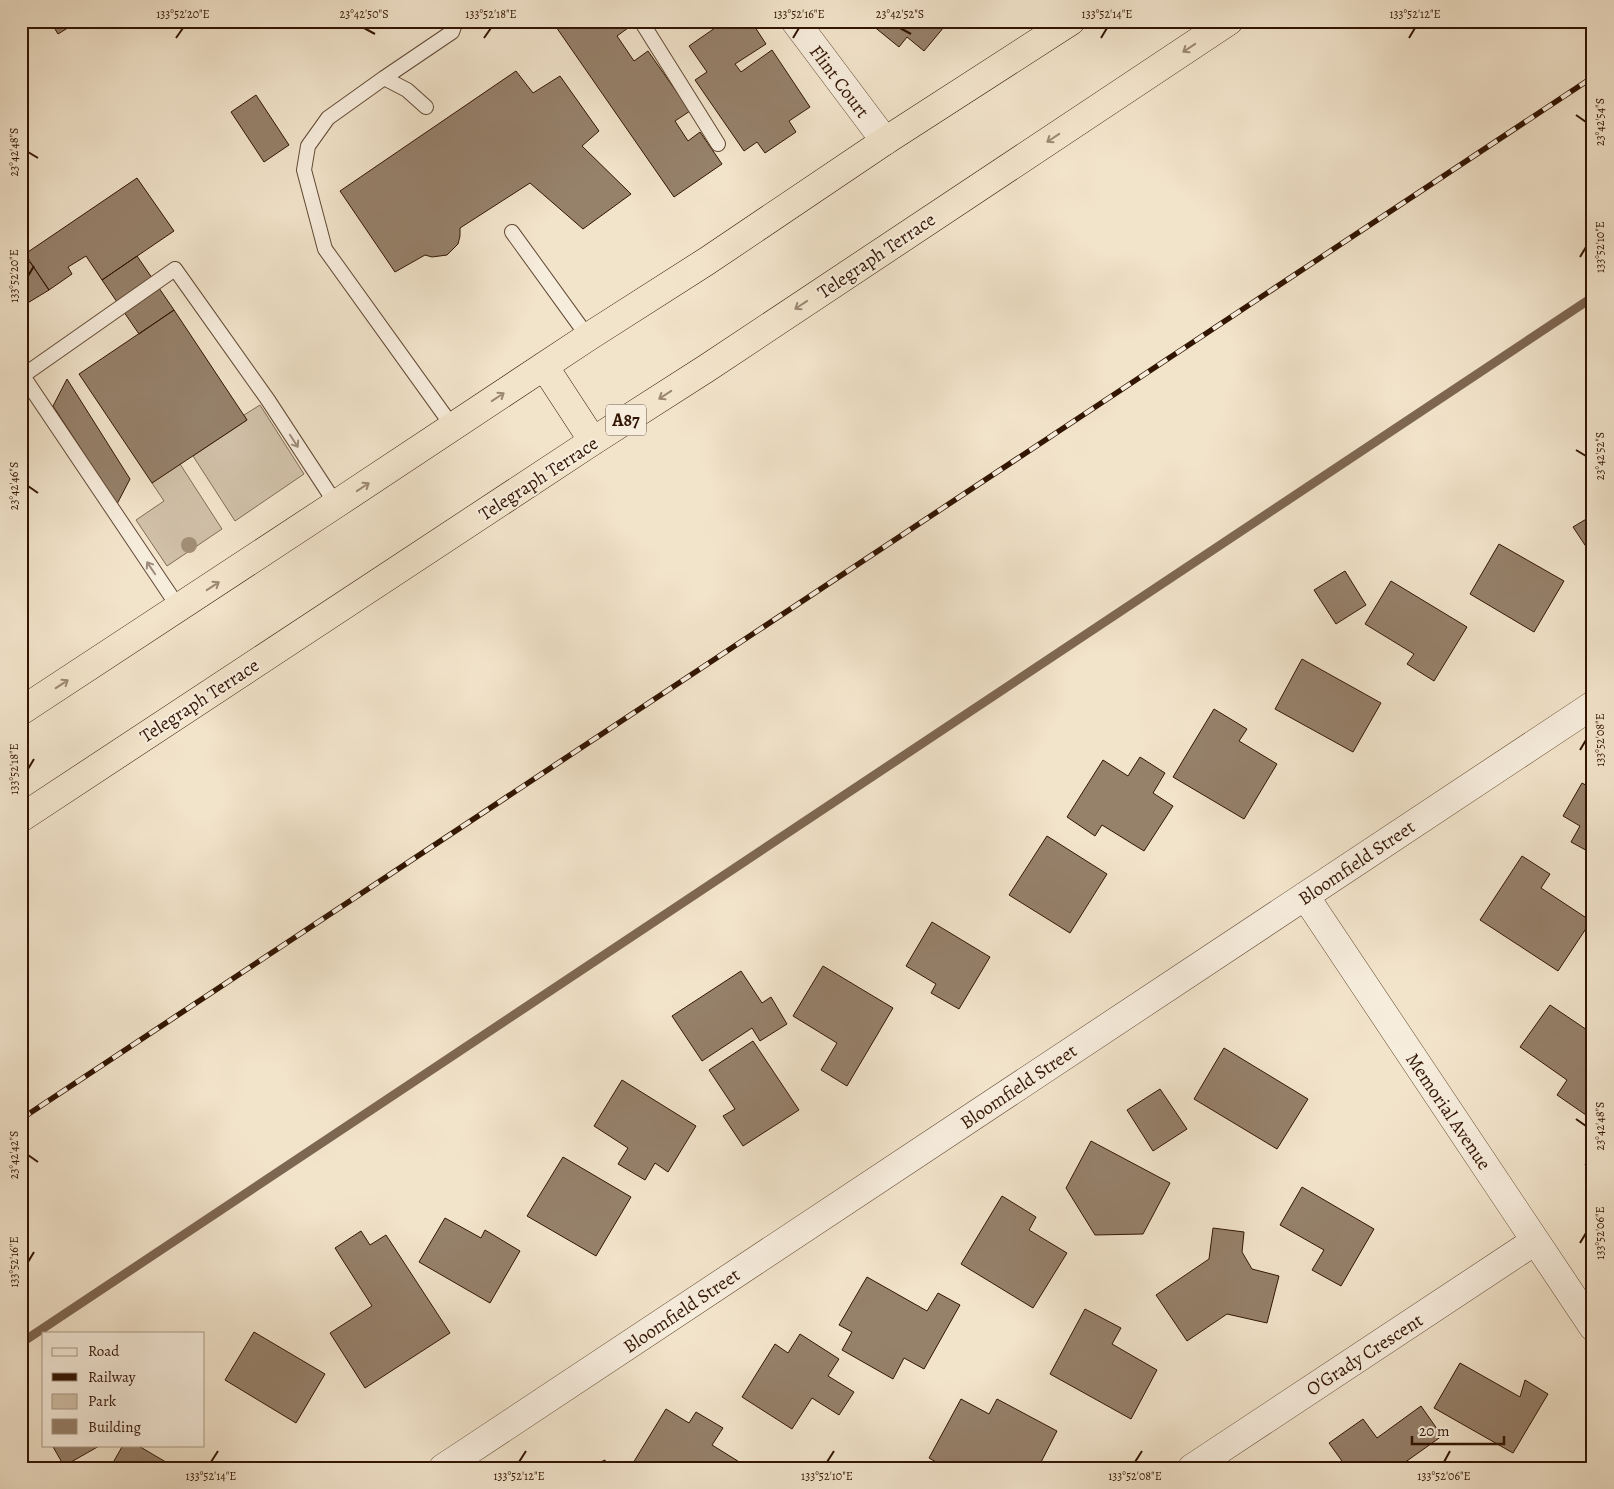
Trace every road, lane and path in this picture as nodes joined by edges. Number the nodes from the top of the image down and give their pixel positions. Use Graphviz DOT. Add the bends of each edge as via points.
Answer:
graph roads {
  1 [pos="456,21"];
  2 [pos="641,21"];
  3 [pos="795,21"];
  4 [pos="1229,21"];
  5 [pos="1057,25"];
  6 [pos="384,78"];
  7 [pos="426,107"];
  8 [pos="885,141"];
  9 [pos="718,144"];
  10 [pos="512,232"];
  11 [pos="588,337"];
  12 [pos="544,366"];
  13 [pos="22,376"];
  14 [pos="453,427"];
  15 [pos="593,441"];
  16 [pos="336,504"];
  17 [pos="178,608"];
  18 [pos="1593,704"];
  19 [pos="21,711"];
  20 [pos="21,818"];
  21 [pos="1304,896"];
  22 [pos="1536,1241"];
  23 [pos="1593,1327"];
  24 [pos="443,1468"];
  25 [pos="1192,1468"];
  1 -- 6 [label="lane" via="452,32"];
  2 -- 9 [label="lane"];
  3 -- 8 [label="street, Flint Court"];
  4 -- 15 [label="highway, Telegraph Terrace / A87, one-way"];
  5 -- 8 [label="highway"];
  6 -- 7 [label="lane" via="407,90"];
  6 -- 14 [label="lane" via="328,118 308,146 304,170 325,248"];
  8 -- 11 [label="highway"];
  10 -- 11 [label="lane"];
  11 -- 12 [label="highway"];
  14 -- 12 [label="highway, one-way"];
  12 -- 15 [label="highway"];
  13 -- 16 [label="lane, one-way" via="175,269 268,400"];
  17 -- 13 [label="lane, one-way"];
  16 -- 14 [label="highway, one-way"];
  15 -- 20 [label="highway, Telegraph Terrace / A87"];
  17 -- 16 [label="highway, one-way"];
  19 -- 17 [label="highway, one-way"];
  18 -- 21 [label="street, Bloomfield Street"];
  21 -- 22 [label="street, Memorial Avenue"];
  21 -- 24 [label="street, Bloomfield Street"];
  22 -- 23 [label="street, Memorial Avenue"];
  22 -- 25 [label="street, O'Grady Crescent"];
}
